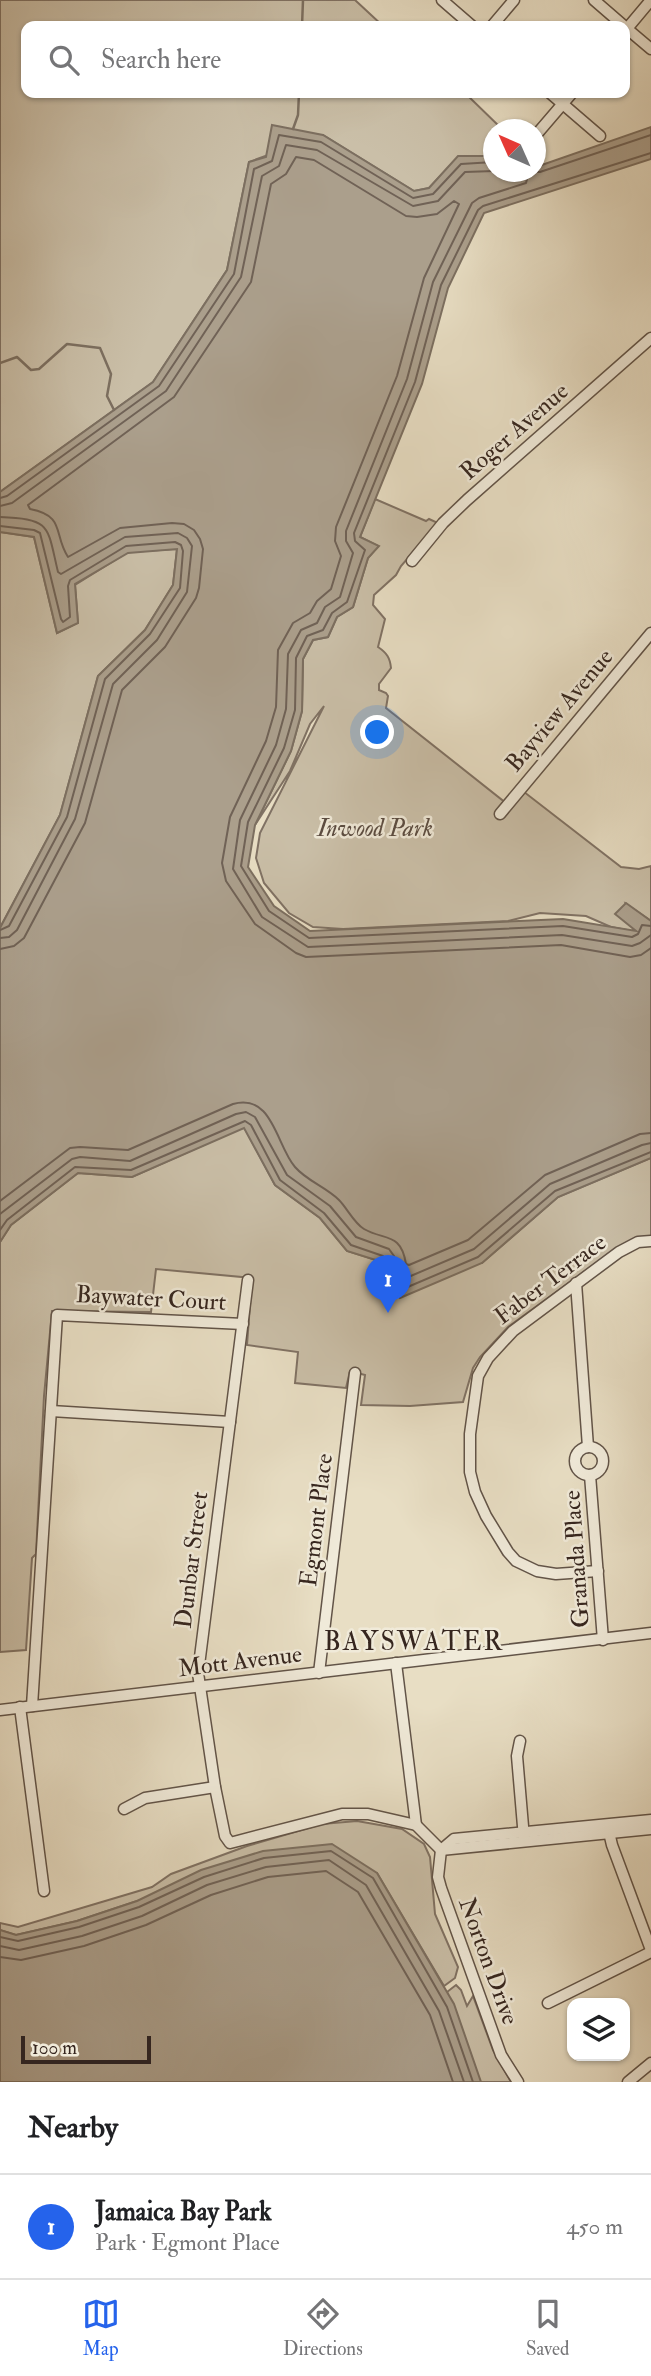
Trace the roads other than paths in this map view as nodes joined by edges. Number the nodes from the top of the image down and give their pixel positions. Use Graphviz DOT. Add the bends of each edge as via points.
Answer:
graph roads {
  1 [pos="442,0"];
  2 [pos="514,0"];
  3 [pos="594,0"];
  4 [pos="651,0"];
  5 [pos="466,21"];
  6 [pos="496,21"];
  7 [pos="617,21"];
  8 [pos="630,23"];
  9 [pos="630,32"];
  10 [pos="651,49"];
  11 [pos="556,98"];
  12 [pos="568,98"];
  13 [pos="563,104"];
  14 [pos="546,124"];
  15 [pos="600,136"];
  16 [pos="651,338"];
  17 [pos="412,561"];
  18 [pos="650,636"];
  19 [pos="500,814"];
  20 [pos="651,1241"];
  21 [pos="248,1280"];
  22 [pos="576,1283"];
  23 [pos="243,1324"];
  24 [pos="355,1373"];
  25 [pos="51,1412"];
  26 [pos="230,1422"];
  27 [pos="588,1447"];
  28 [pos="590,1475"];
  29 [pos="598,1571"];
  30 [pos="651,1633"];
  31 [pos="603,1640"];
  32 [pos="396,1664"];
  33 [pos="319,1673"];
  34 [pos="201,1686"];
  35 [pos="32,1706"];
  36 [pos="20,1707"];
  37 [pos="0,1710"];
  38 [pos="520,1741"];
  39 [pos="215,1787"];
  40 [pos="124,1809"];
  41 [pos="651,1820"];
  42 [pos="416,1825"];
  43 [pos="608,1829"];
  44 [pos="651,1829"];
  45 [pos="524,1838"];
  46 [pos="441,1850"];
  47 [pos="44,1891"];
  48 [pos="651,1951"];
  49 [pos="548,2003"];
  50 [pos="651,2063"];
  51 [pos="518,2082"];
  52 [pos="628,2082"];
  1 -- 5 [label="street"];
  2 -- 6 [label="street"];
  3 -- 7 [label="street"];
  4 -- 8 [label="street"];
  9 -- 10 [label="street"];
  11 -- 13 [label="street"];
  12 -- 13 [label="street"];
  13 -- 14 [label="street"];
  13 -- 15 [label="street"];
  16 -- 17 [label="street, Roger Avenue" via="459,508"];
  18 -- 19 [label="street, Bayview Avenue"];
  20 -- 22 [label="street, Faber Terrace" via="624,1249"];
  21 -- 23 [label="street, Dunbar Street"];
  22 -- 27 [label="street, Granada Place"];
  22 -- 29 [label="street, Faber Terrace" via="513,1331 482,1366 474,1398 470,1472 486,1516 516,1560 547,1573"];
  23 -- 25 [label="street, Baywater Court" via="57,1315"];
  23 -- 26 [label="street, Dunbar Street"];
  24 -- 33 [label="street, Egmont Place"];
  25 -- 26 [label="street"];
  25 -- 35 [label="street"];
  26 -- 34 [label="street, Dunbar Street" via="198,1673"];
  27 -- 28 [label="street, Granada Place" via="602,1458 599,1471"];
  27 -- 28 [label="street, Granada Place" via="577,1454 575,1462 578,1471"];
  28 -- 29 [label="street, Granada Place"];
  29 -- 31 [label="street, Granada Place"];
  30 -- 31 [label="street, Mott Avenue"];
  31 -- 32 [label="street, Mott Avenue"];
  32 -- 33 [label="street, Mott Avenue"];
  32 -- 42 [label="street"];
  33 -- 34 [label="street, Mott Avenue"];
  34 -- 35 [label="street, Mott Avenue"];
  34 -- 39 [label="street, Dunbar Street"];
  35 -- 36 [label="street, Mott Avenue"];
  36 -- 37 [label="street, Mott Avenue"];
  36 -- 47 [label="street"];
  38 -- 45 [label="street" via="517,1756"];
  39 -- 40 [label="street" via="145,1798"];
  39 -- 42 [label="street, Dunbar Street" via="230,1843 342,1814 368,1814"];
  41 -- 43 [label="street"];
  42 -- 46 [label="street"];
  43 -- 44 [label="street"];
  43 -- 45 [label="street"];
  43 -- 48 [label="street"];
  45 -- 46 [label="street"];
  46 -- 51 [label="street, Norton Drive" via="440,1888 501,2055"];
  48 -- 49 [label="street"];
  50 -- 52 [label="street"];
}
